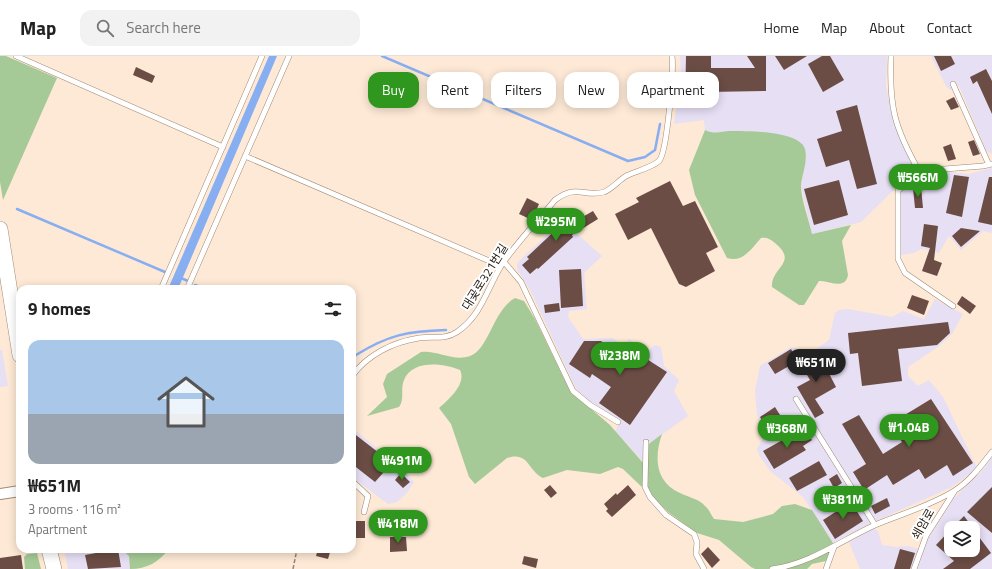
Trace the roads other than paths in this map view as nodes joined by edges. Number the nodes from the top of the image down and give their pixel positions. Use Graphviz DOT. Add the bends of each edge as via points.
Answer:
graph roads {
  1 [pos="16,56"];
  2 [pos="262,56"];
  3 [pos="289,56"];
  4 [pos="672,56"];
  5 [pos="891,56"];
  6 [pos="953,84"];
  7 [pos="223,147"];
  8 [pos="245,156"];
  9 [pos="990,164"];
  10 [pos="919,171"];
  11 [pos="0,229"];
  12 [pos="503,264"];
  13 [pos="163,285"];
  14 [pos="189,285"];
  15 [pos="953,306"];
  16 [pos="16,330"];
  17 [pos="356,372"];
  18 [pos="796,399"];
  19 [pos="618,422"];
  20 [pos="646,442"];
  21 [pos="992,452"];
  22 [pos="356,484"];
  23 [pos="16,487"];
  24 [pos="955,491"];
  25 [pos="16,492"];
  26 [pos="4,493"];
  27 [pos="16,497"];
  28 [pos="364,512"];
  29 [pos="875,526"];
  30 [pos="834,547"];
  31 [pos="51,553"];
  32 [pos="54,569"];
  33 [pos="704,569"];
  34 [pos="772,569"];
  35 [pos="826,569"];
  36 [pos="914,569"];
  1 -- 7 [label="lane"];
  2 -- 7 [label="lane"];
  3 -- 8 [label="lane"];
  4 -- 12 [label="lane, 대곶로321번길" via="666,141 659,161 625,177 604,192 575,191 562,195"];
  5 -- 10 [label="lane" via="890,89 895,120 905,147"];
  6 -- 9 [label="lane"];
  7 -- 13 [label="lane"];
  8 -- 12 [label="lane"];
  8 -- 14 [label="lane"];
  9 -- 10 [label="lane"];
  10 -- 15 [label="lane" via="898,191 898,259 905,273"];
  11 -- 16 [label="street"];
  12 -- 17 [label="lane, 대곶로321번길" via="479,309 457,332 447,337 420,338 387,348 370,357"];
  12 -- 19 [label="lane" via="521,282 574,391 590,405"];
  18 -- 29 [label="lane"];
  20 -- 33 [label="lane" via="645,487 666,515 694,534 697,542 696,554"];
  21 -- 24 [label="lane" via="978,470"];
  22 -- 28 [label="lane" via="368,496"];
  23 -- 26 [label="street"];
  24 -- 29 [label="lane"];
  24 -- 36 [label="lane, 쇄암로" via="926,536"];
  25 -- 26 [label="street"];
  26 -- 27 [label="street"];
  29 -- 30 [label="lane"];
  30 -- 34 [label="lane" via="816,557 784,568"];
  30 -- 35 [label="lane"];
  31 -- 32 [label="street"];
}
